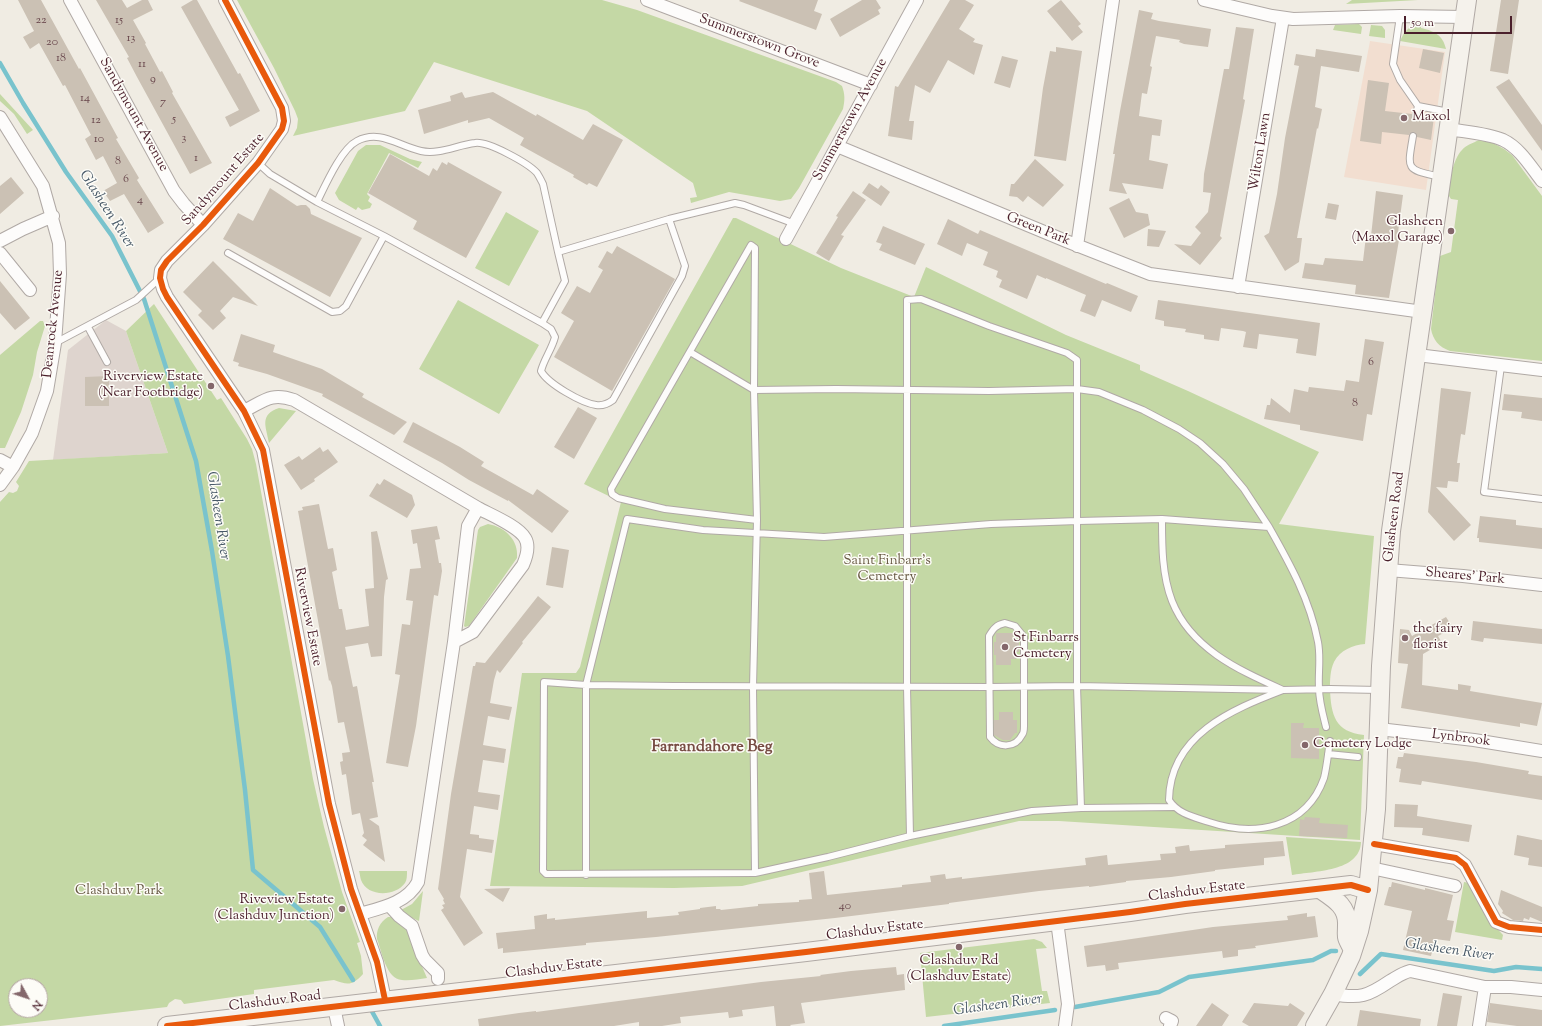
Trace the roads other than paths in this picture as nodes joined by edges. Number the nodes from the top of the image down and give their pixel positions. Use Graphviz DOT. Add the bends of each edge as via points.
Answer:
graph roads {
  1 [pos="70,0"];
  2 [pos="225,0"];
  3 [pos="647,0"];
  4 [pos="917,0"];
  5 [pos="1113,0"];
  6 [pos="1210,0"];
  7 [pos="1465,8"];
  8 [pos="1400,16"];
  9 [pos="1283,18"];
  10 [pos="870,85"];
  11 [pos="1418,106"];
  12 [pos="1416,115"];
  13 [pos="0,117"];
  14 [pos="1449,120"];
  15 [pos="1413,136"];
  16 [pos="837,146"];
  17 [pos="258,163"];
  18 [pos="1442,177"];
  19 [pos="1542,181"];
  20 [pos="317,202"];
  21 [pos="53,216"];
  22 [pos="669,220"];
  23 [pos="795,224"];
  24 [pos="203,225"];
  25 [pos="384,236"];
  26 [pos="786,240"];
  27 [pos="0,241"];
  28 [pos="1077,246"];
  29 [pos="558,252"];
  30 [pos="0,253"];
  31 [pos="228,253"];
  32 [pos="160,278"];
  33 [pos="1238,287"];
  34 [pos="30,290"];
  35 [pos="1424,312"];
  36 [pos="542,323"];
  37 [pos="88,327"];
  38 [pos="55,343"];
  39 [pos="690,352"];
  40 [pos="1417,355"];
  41 [pos="107,362"];
  42 [pos="1501,366"];
  43 [pos="1542,370"];
  44 [pos="1077,389"];
  45 [pos="754,390"];
  46 [pos="907,390"];
  47 [pos="244,411"];
  48 [pos="0,460"];
  49 [pos="13,467"];
  50 [pos="0,485"];
  51 [pos="1542,499"];
  52 [pos="478,508"];
  53 [pos="1162,519"];
  54 [pos="756,520"];
  55 [pos="1078,521"];
  56 [pos="1269,527"];
  57 [pos="908,530"];
  58 [pos="757,534"];
  59 [pos="1388,570"];
  60 [pos="1542,585"];
  61 [pos="454,642"];
  62 [pos="586,685"];
  63 [pos="1024,686"];
  64 [pos="1077,686"];
  65 [pos="753,687"];
  66 [pos="908,687"];
  67 [pos="990,687"];
  68 [pos="1319,689"];
  69 [pos="1283,690"];
  70 [pos="1380,690"];
  71 [pos="1326,728"];
  72 [pos="1379,729"];
  73 [pos="1330,741"];
  74 [pos="1542,751"];
  75 [pos="1328,754"];
  76 [pos="1358,757"];
  77 [pos="1081,808"];
  78 [pos="1174,808"];
  79 [pos="910,836"];
  80 [pos="1374,844"];
  81 [pos="1371,868"];
  82 [pos="755,873"];
  83 [pos="586,875"];
  84 [pos="1455,886"];
  85 [pos="1320,889"];
  86 [pos="1368,890"];
  87 [pos="389,905"];
  88 [pos="360,914"];
  89 [pos="1057,921"];
  90 [pos="1542,930"];
  91 [pos="1353,951"];
  92 [pos="438,979"];
  93 [pos="1486,987"];
  94 [pos="1542,990"];
  95 [pos="1333,994"];
  96 [pos="374,1002"];
  97 [pos="334,1007"];
  98 [pos="167,1026"];
  99 [pos="338,1026"];
  100 [pos="1065,1026"];
  101 [pos="1315,1026"];
  102 [pos="1479,1026"];
  1 -- 24 [label="street, Sandymount Avenue" via="174,191"];
  2 -- 17 [label="street, Sandymount Estate" via="282,108 282,129"];
  3 -- 10 [label="street, Summerstown Grove"];
  4 -- 10 [label="street, Summerstown Avenue"];
  5 -- 28 [label="street, Green Park"];
  6 -- 9 [label="street"];
  7 -- 8 [label="street"];
  7 -- 14 [label="street, Glasheen Road"];
  8 -- 9 [label="street"];
  8 -- 11 [label="lane" via="1393,64 1400,80"];
  9 -- 33 [label="street, Wilton Lawn"];
  10 -- 16 [label="street, Summerstown Avenue"];
  11 -- 12 [label="lane"];
  11 -- 14 [label="lane"];
  13 -- 21 [label="street, Deanrock Avenue" via="44,186"];
  14 -- 18 [label="street, Glasheen Road"];
  14 -- 19 [label="street" via="1503,140 1517,150"];
  15 -- 18 [label="lane" via="1409,158 1412,168"];
  16 -- 23 [label="street, Summerstown Avenue"];
  16 -- 28 [label="street, Green Park"];
  17 -- 20 [label="lane" via="270,174"];
  17 -- 24 [label="street, Sandymount Estate"];
  18 -- 35 [label="street, Glasheen Road"];
  20 -- 25 [label="lane"];
  20 -- 29 [label="lane" via="347,149 362,139 384,138 421,151 433,152 485,143 537,174 543,184"];
  21 -- 27 [label="street"];
  21 -- 38 [label="street, Deanrock Avenue" via="59,243 60,274"];
  22 -- 23 [label="lane" via="734,204 744,205"];
  22 -- 29 [label="lane"];
  22 -- 36 [label="lane" via="685,266 682,276 614,400 597,405 575,396 545,377 541,372 555,337 551,329"];
  23 -- 26 [label="street, Summerstown Avenue"];
  24 -- 32 [label="street, Sandymount Estate" via="167,260"];
  25 -- 31 [label="lane" via="346,306 340,311 332,312"];
  25 -- 36 [label="lane"];
  28 -- 33 [label="street" via="1150,274"];
  29 -- 36 [label="lane" via="565,281"];
  30 -- 34 [label="street"];
  32 -- 37 [label="lane" via="136,300"];
  32 -- 47 [label="street, Riverview Estate" via="167,297"];
  33 -- 35 [label="street"];
  35 -- 40 [label="street, Glasheen Road"];
  37 -- 38 [label="lane"];
  37 -- 41 [label="lane"];
  38 -- 49 [label="street, Deanrock Avenue" via="41,410 32,433"];
  39 -- 45 [label="lane"];
  39 -- 45 [label="lane" via="750,246 754,246"];
  39 -- 54 [label="lane" via="611,489 612,494 618,498 665,509"];
  40 -- 42 [label="street"];
  40 -- 59 [label="street, Glasheen Road"];
  42 -- 43 [label="street"];
  42 -- 51 [label="lane" via="1484,492"];
  44 -- 46 [label="lane"];
  44 -- 46 [label="lane" via="1077,360 1067,353 922,299 907,300"];
  44 -- 55 [label="lane"];
  44 -- 56 [label="lane" via="1115,397 1179,429 1200,443 1223,464 1244,489"];
  45 -- 46 [label="lane"];
  45 -- 54 [label="lane"];
  46 -- 57 [label="lane"];
  47 -- 52 [label="street" via="271,397 294,400"];
  47 -- 88 [label="street, Riverview Estate" via="263,450 329,804"];
  48 -- 49 [label="street"];
  49 -- 50 [label="street, Deanrock Avenue"];
  52 -- 61 [label="street" via="468,526"];
  52 -- 61 [label="street" via="514,528 525,538 527,552 523,565 473,632"];
  53 -- 55 [label="lane"];
  53 -- 56 [label="lane"];
  53 -- 69 [label="lane" via="1164,568 1172,601 1191,634 1225,661"];
  54 -- 58 [label="lane"];
  55 -- 57 [label="lane"];
  55 -- 64 [label="lane"];
  56 -- 68 [label="lane" via="1294,572 1308,607 1318,644"];
  57 -- 58 [label="lane" via="838,537"];
  57 -- 66 [label="lane"];
  58 -- 62 [label="lane" via="703,530 627,519"];
  58 -- 65 [label="lane"];
  59 -- 60 [label="street, Sheares' Park"];
  59 -- 70 [label="street, Glasheen Road"];
  61 -- 87 [label="street" via="418,882 413,891"];
  62 -- 65 [label="lane"];
  62 -- 83 [label="lane"];
  62 -- 83 [label="lane" via="544,682 543,871 546,874"];
  63 -- 64 [label="lane"];
  63 -- 67 [label="lane"];
  63 -- 67 [label="lane" via="1023,735 1014,744 1007,746 994,742 990,737"];
  63 -- 67 [label="lane" via="1024,637 1015,626 1005,623 998,625 989,636"];
  64 -- 69 [label="lane"];
  64 -- 77 [label="lane"];
  65 -- 66 [label="lane"];
  65 -- 82 [label="lane"];
  66 -- 67 [label="lane"];
  66 -- 79 [label="lane"];
  68 -- 69 [label="lane"];
  68 -- 70 [label="lane"];
  68 -- 71 [label="lane"];
  69 -- 78 [label="lane" via="1249,703 1199,734 1183,754 1172,777 1169,800"];
  70 -- 72 [label="street, Glasheen Road"];
  72 -- 74 [label="street, Lynbrook"];
  72 -- 80 [label="street, Glasheen Road"];
  73 -- 75 [label="lane"];
  75 -- 76 [label="lane"];
  75 -- 78 [label="lane" via="1323,778 1311,802 1282,824 1267,828 1236,828"];
  77 -- 78 [label="lane"];
  77 -- 79 [label="lane" via="1032,811"];
  79 -- 82 [label="lane"];
  80 -- 81 [label="street, Glasheen Road"];
  80 -- 90 [label="street" via="1456,858 1465,865 1496,922 1509,927"];
  81 -- 84 [label="street"];
  81 -- 86 [label="street, Glasheen Road"];
  82 -- 83 [label="lane"];
  85 -- 86 [label="street, Clashduv Estate" via="1351,885"];
  85 -- 89 [label="street, Clashduv Estate"];
  85 -- 91 [label="street" via="1342,905 1348,923 1346,937"];
  86 -- 91 [label="street, Glasheen Road"];
  87 -- 88 [label="street"];
  87 -- 92 [label="street" via="412,926 422,955 438,973"];
  88 -- 96 [label="street, Riverview Estate" via="377,962"];
  89 -- 96 [label="street, Clashduv Estate"];
  89 -- 100 [label="street" via="1068,1004"];
  91 -- 95 [label="street, Glasheen Road"];
  93 -- 94 [label="street" via="1512,986"];
  93 -- 95 [label="street" via="1410,971 1404,972 1365,996"];
  93 -- 102 [label="street"];
  95 -- 101 [label="street, Glasheen Road"];
  96 -- 97 [label="street, Clashduv Road"];
  97 -- 98 [label="street, Clashduv Road"];
  97 -- 99 [label="street"];
}
